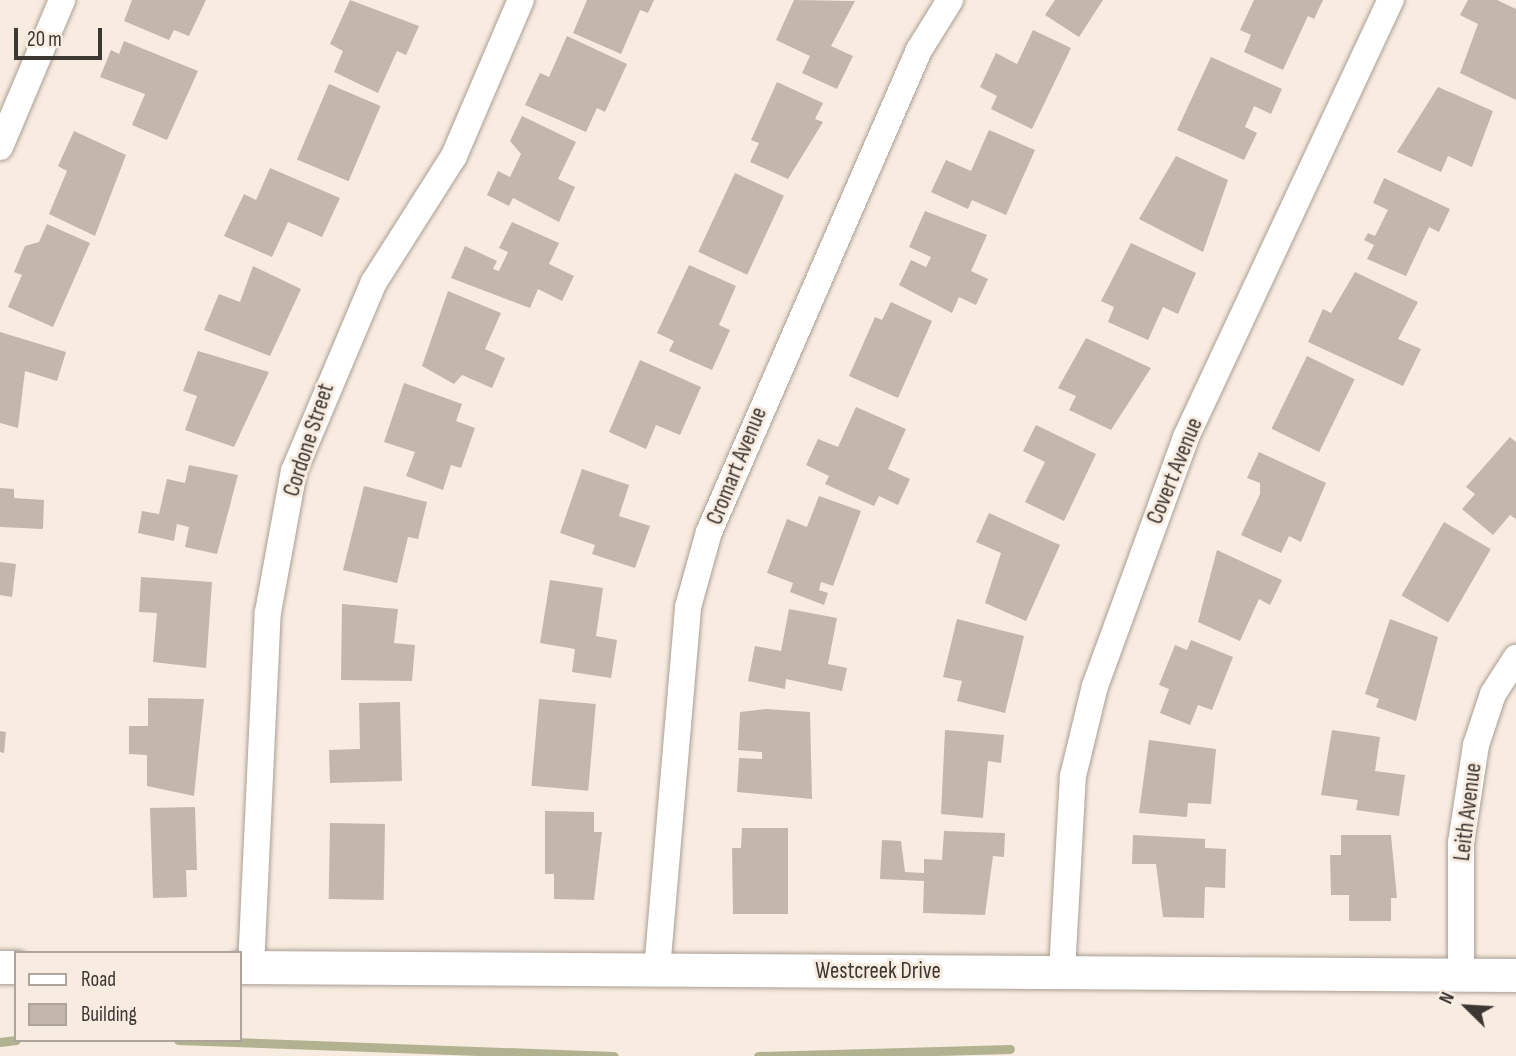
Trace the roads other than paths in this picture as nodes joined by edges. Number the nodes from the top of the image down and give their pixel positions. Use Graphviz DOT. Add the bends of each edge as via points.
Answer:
graph roads {
  1 [pos="62,0"];
  2 [pos="522,0"];
  3 [pos="950,0"];
  4 [pos="1391,0"];
  5 [pos="0,147"];
  6 [pos="1516,658"];
  7 [pos="246,967"];
  8 [pos="657,970"];
  9 [pos="1062,971"];
  10 [pos="1461,975"];
  11 [pos="1516,975"];
  1 -- 5 [label="street"];
  2 -- 7 [label="street, Cordone Street" via="454,156 368,294 294,471 268,612"];
  3 -- 8 [label="street, Cromart Avenue" via="919,50 709,532 688,607"];
  4 -- 9 [label="street, Covert Avenue" via="1186,438 1099,674 1073,776"];
  6 -- 10 [label="street, Leith Avenue" via="1493,694 1476,745 1461,843"];
  7 -- 8 [label="street, Westcreek Drive"];
  8 -- 9 [label="street, Westcreek Drive"];
  9 -- 10 [label="street, Westcreek Drive"];
  10 -- 11 [label="street, Westcreek Drive"];
}
